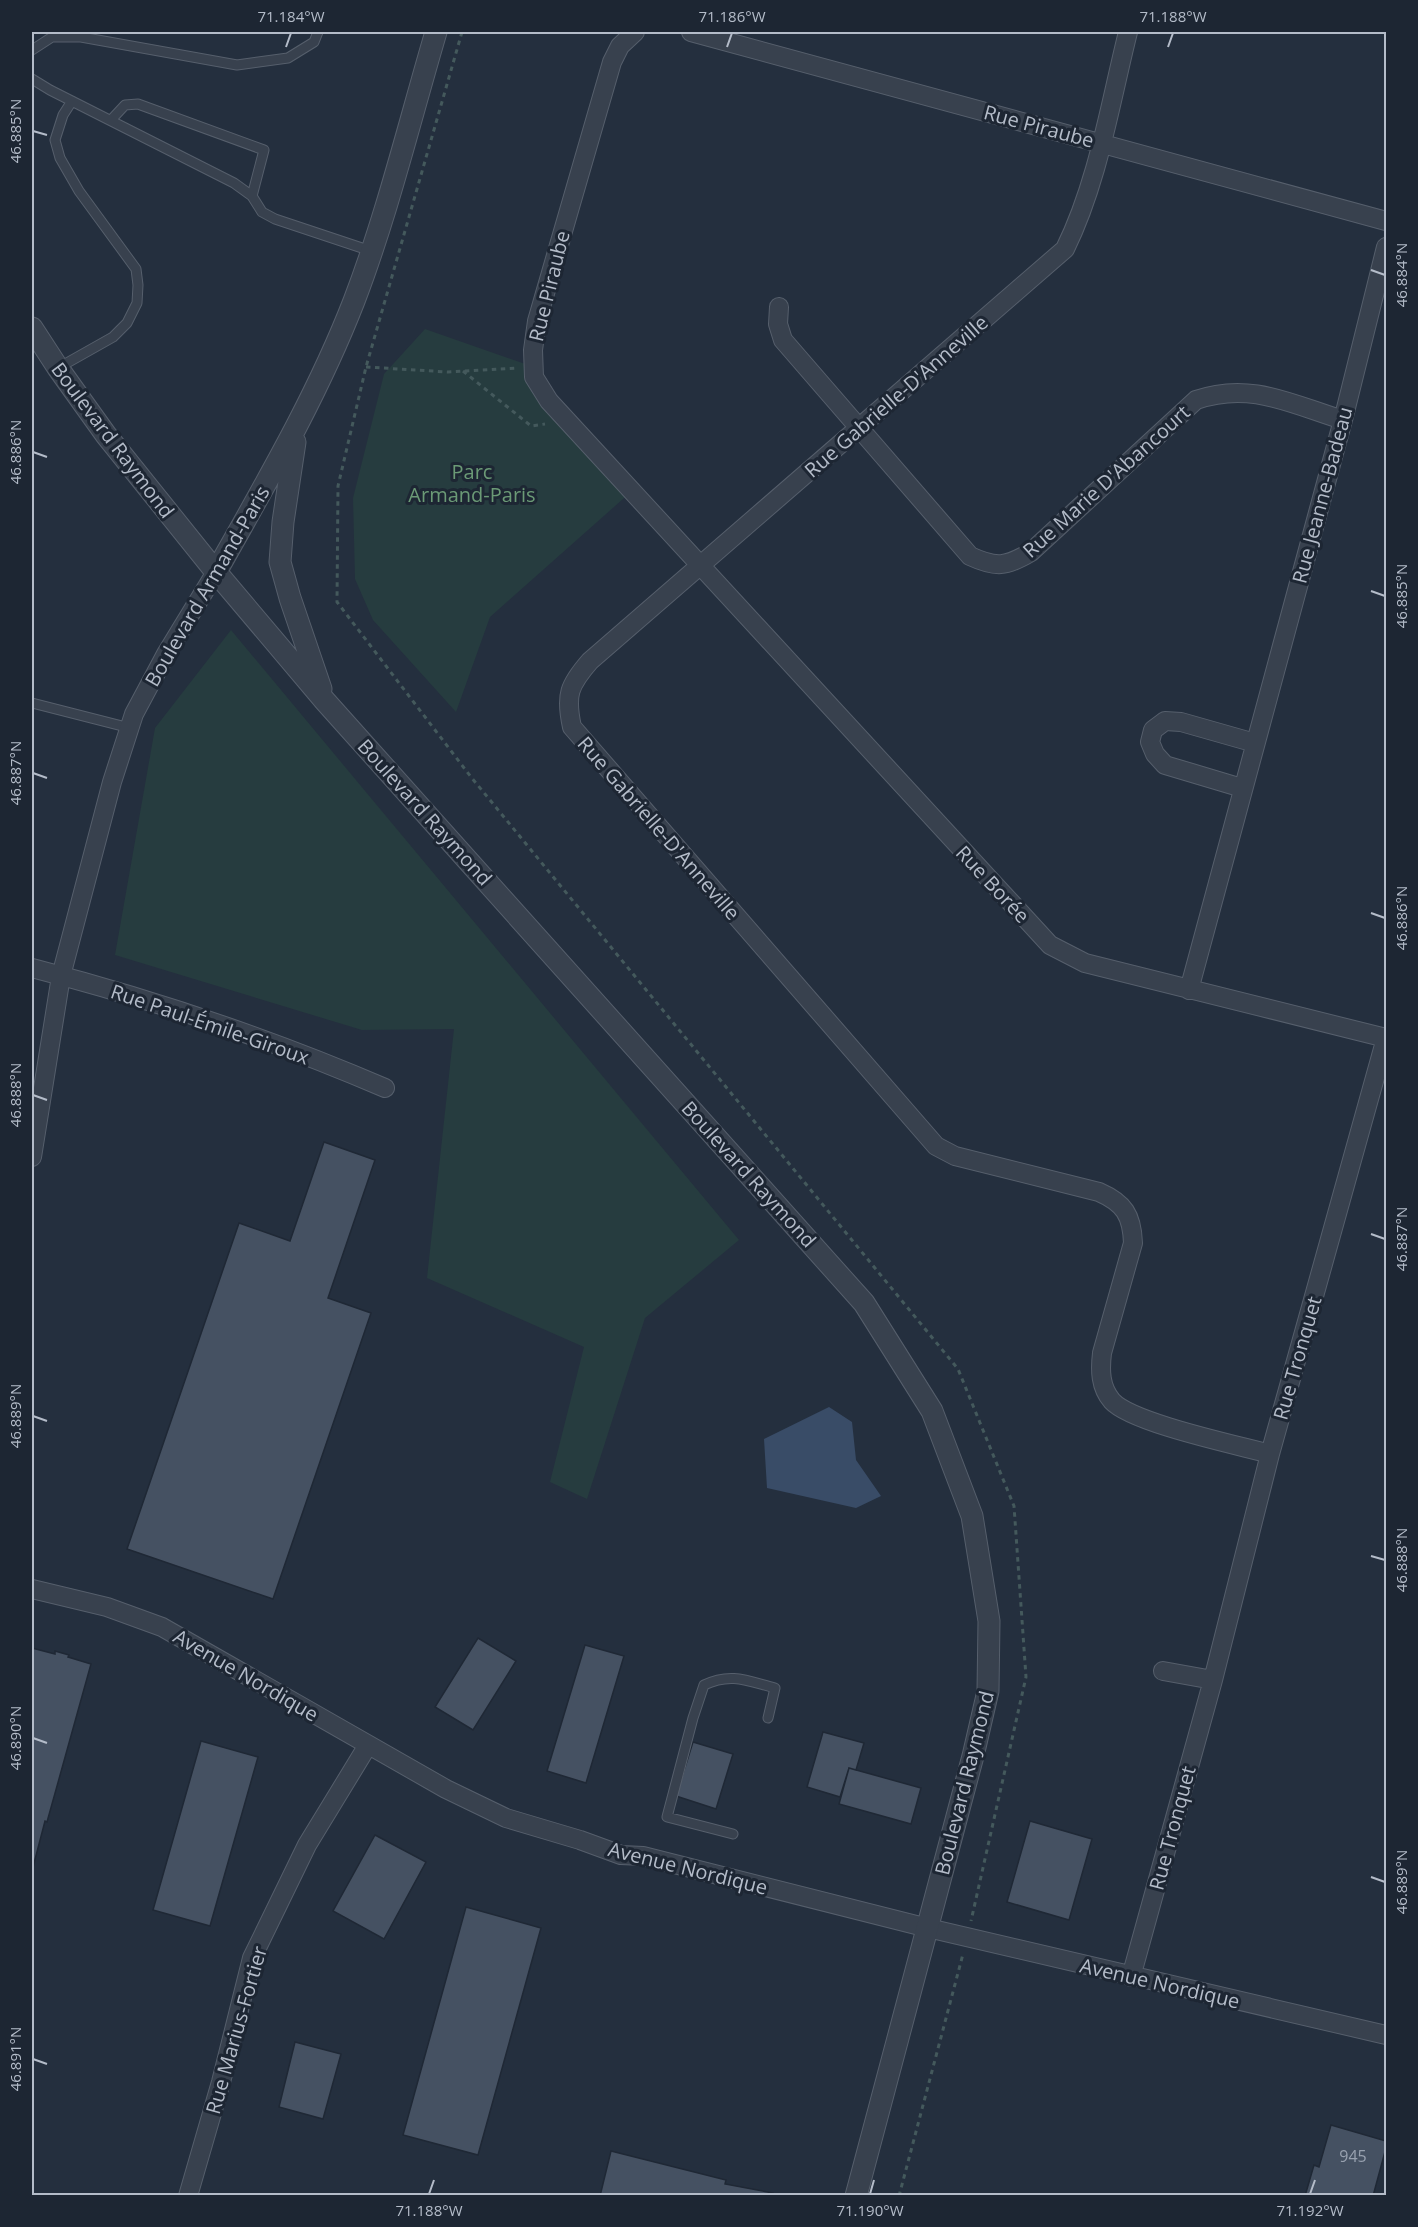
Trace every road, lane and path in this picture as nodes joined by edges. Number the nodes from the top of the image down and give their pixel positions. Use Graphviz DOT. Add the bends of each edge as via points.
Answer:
graph roads {
  1 [pos="318,32"];
  2 [pos="436,32"];
  3 [pos="635,32"];
  4 [pos="692,32"];
  5 [pos="1128,32"];
  6 [pos="32,50"];
  7 [pos="32,79"];
  8 [pos="72,101"];
  9 [pos="111,120"];
  10 [pos="1101,143"];
  11 [pos="252,196"];
  12 [pos="1386,221"];
  13 [pos="1386,247"];
  14 [pos="371,251"];
  15 [pos="780,307"];
  16 [pos="32,328"];
  17 [pos="534,367"];
  18 [pos="57,368"];
  19 [pos="366,368"];
  20 [pos="464,371"];
  21 [pos="1342,420"];
  22 [pos="567,421"];
  23 [pos="859,428"];
  24 [pos="296,430"];
  25 [pos="700,565"];
  26 [pos="216,572"];
  27 [pos="325,701"];
  28 [pos="32,703"];
  29 [pos="130,728"];
  30 [pos="1255,742"];
  31 [pos="1242,788"];
  32 [pos="32,968"];
  33 [pos="61,976"];
  34 [pos="1189,990"];
  35 [pos="1386,1038"];
  36 [pos="385,1088"];
  37 [pos="32,1157"];
  38 [pos="1270,1454"];
  39 [pos="32,1589"];
  40 [pos="1162,1671"];
  41 [pos="1213,1680"];
  42 [pos="768,1718"];
  43 [pos="368,1745"];
  44 [pos="733,1834"];
  45 [pos="928,1928"];
  46 [pos="1131,1977"];
  47 [pos="1386,2034"];
  48 [pos="188,2196"];
  49 [pos="856,2196"];
  1 -- 6 [label="lane" via="314,42 288,58 237,65 81,36 52,37"];
  2 -- 14 [label="street, Boulevard Armand-Paris"];
  3 -- 17 [label="street, Rue Piraube" via="620,46 612,62 537,321"];
  4 -- 10 [label="street, Rue Piraube"];
  5 -- 10 [label="street, Rue Gabrielle-D'Anneville"];
  7 -- 8 [label="lane"];
  8 -- 9 [label="lane"];
  8 -- 18 [label="lane" via="55,140 60,158 79,192 136,269 137,303 127,323 113,337"];
  9 -- 11 [label="lane"];
  9 -- 11 [label="lane" via="125,105 138,104 264,150"];
  10 -- 12 [label="street, Rue Piraube"];
  10 -- 23 [label="street, Rue Gabrielle-D'Anneville" via="1089,191 1065,249"];
  11 -- 14 [label="lane" via="262,212 275,219"];
  13 -- 21 [label="street, Rue Jeanne-Badeau"];
  14 -- 24 [label="street, Boulevard Armand-Paris" via="354,301"];
  15 -- 23 [label="street, Rue Marie D'Abancourt" via="778,324 783,340"];
  16 -- 18 [label="street, Boulevard Raymond"];
  17 -- 20 [label="path"];
  17 -- 22 [label="street, Rue Piraube" via="534,377"];
  18 -- 26 [label="street, Boulevard Raymond"];
  19 -- 20 [label="path"];
  20 -- 22 [label="path" via="531,426"];
  21 -- 23 [label="street, Rue Marie D'Abancourt" via="1253,392 1215,393 1196,400 1031,552 1002,566 970,556"];
  21 -- 30 [label="street, Rue Jeanne-Badeau"];
  22 -- 25 [label="street, Rue Piraube"];
  23 -- 25 [label="street, Rue Gabrielle-D'Anneville"];
  24 -- 26 [label="street, Boulevard Armand-Paris"];
  24 -- 27 [label="street" via="280,562"];
  25 -- 34 [label="street, Rue Borée" via="1050,945 1085,963"];
  25 -- 38 [label="street, Rue Gabrielle-D'Anneville" via="577,675 567,706 572,727 936,1146 955,1156 1099,1192 1113,1198 1125,1210 1133,1243 1100,1369 1103,1386 1112,1401 1147,1420"];
  26 -- 27 [label="street, Boulevard Raymond"];
  26 -- 29 [label="street, Boulevard Armand-Paris" via="166,654"];
  27 -- 45 [label="street, Boulevard Raymond" via="864,1303 932,1410 972,1516 988,1621 988,1691"];
  28 -- 29 [label="lane"];
  29 -- 33 [label="street, Boulevard Armand-Paris"];
  30 -- 31 [label="street, Rue Jeanne-Badeau"];
  30 -- 31 [label="street" via="1181,722 1165,721 1153,730 1150,742 1165,765"];
  31 -- 34 [label="street, Rue Jeanne-Badeau"];
  32 -- 33 [label="street, Rue Paul-Émile-Giroux"];
  33 -- 36 [label="street, Rue Paul-Émile-Giroux" via="225,1026"];
  33 -- 37 [label="street, Boulevard Armand-Paris"];
  34 -- 35 [label="street, Rue Borée"];
  35 -- 38 [label="street, Rue Tronquet"];
  38 -- 41 [label="street, Rue Tronquet"];
  39 -- 43 [label="street, Avenue Nordique" via="107,1607 162,1628"];
  40 -- 41 [label="street"];
  41 -- 46 [label="street, Rue Tronquet"];
  42 -- 44 [label="lane" via="775,1688 729,1677 704,1685 667,1817"];
  43 -- 45 [label="street, Avenue Nordique" via="506,1818 621,1855 643,1856"];
  43 -- 48 [label="street, Rue Marius-Fortier" via="307,1845 252,1958"];
  45 -- 46 [label="street, Avenue Nordique"];
  45 -- 49 [label="street, Boulevard Raymond"];
  46 -- 47 [label="street, Avenue Nordique"];
}
